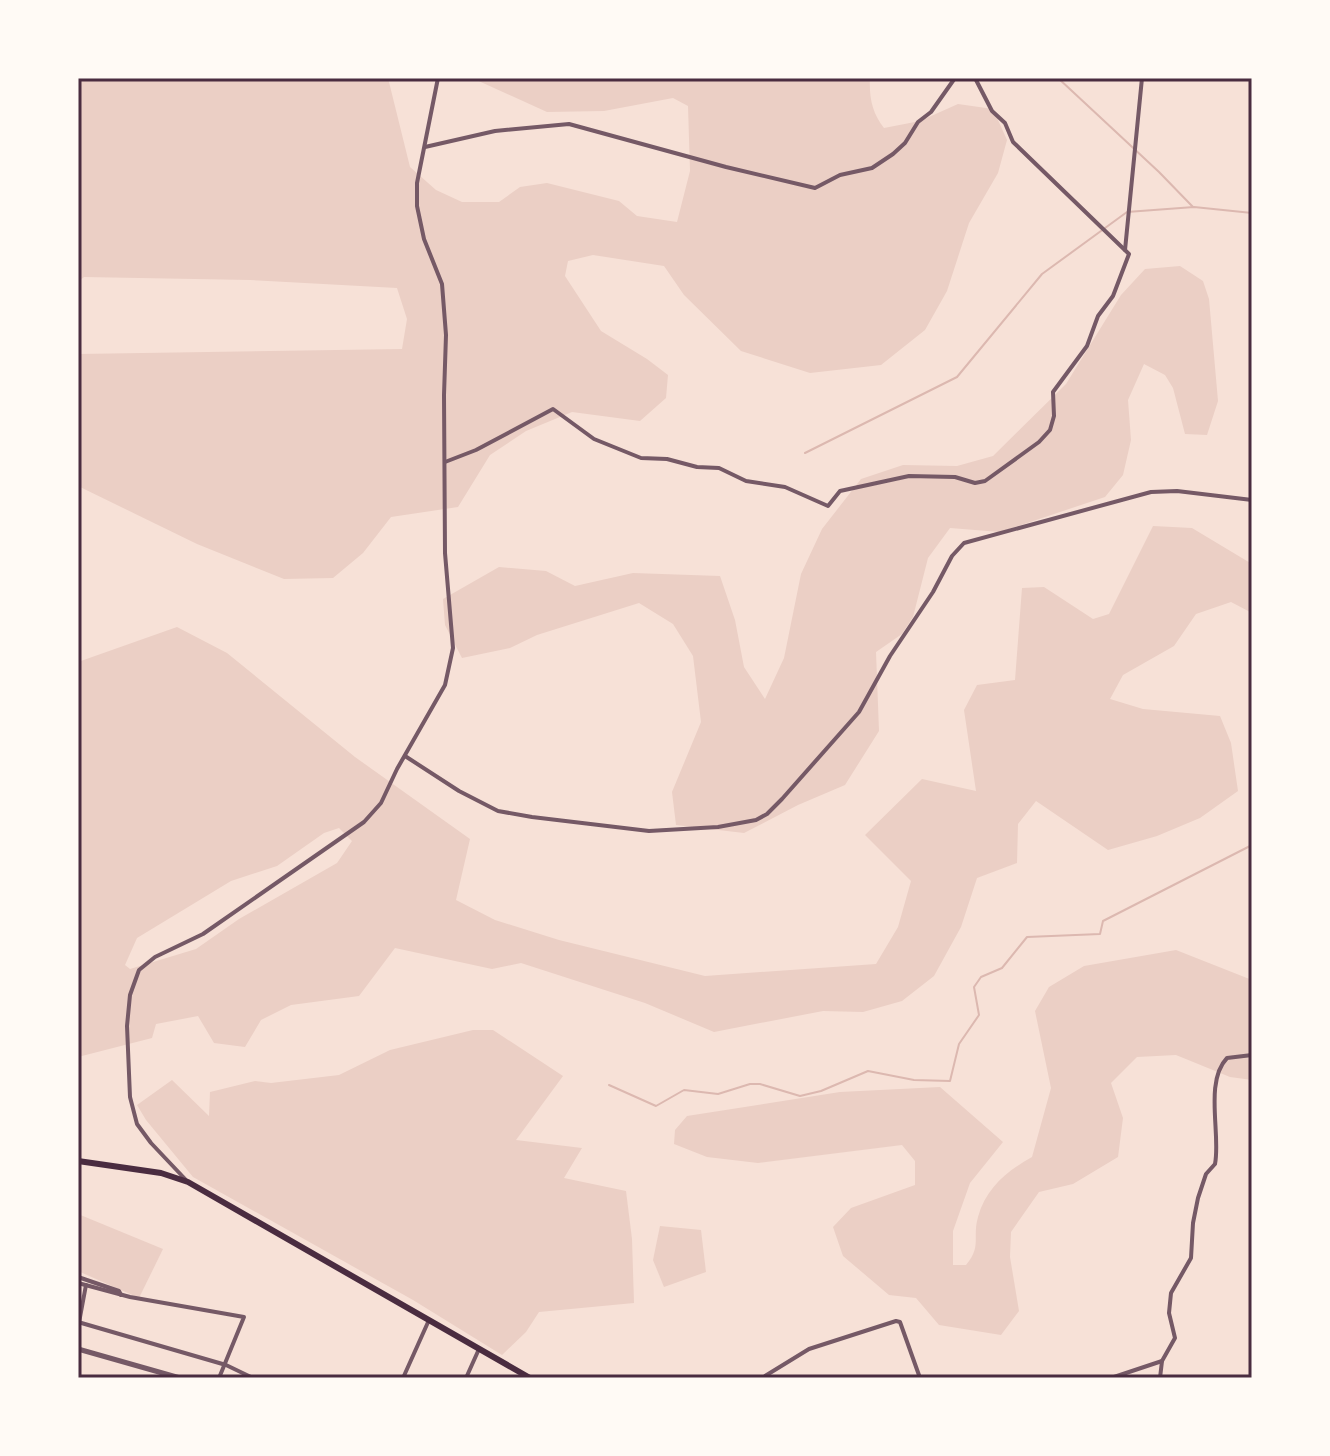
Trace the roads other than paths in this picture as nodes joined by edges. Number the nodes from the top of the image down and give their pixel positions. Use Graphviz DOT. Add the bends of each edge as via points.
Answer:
graph roads {
  1 [pos="438,78"];
  2 [pos="955,78"];
  3 [pos="975,78"];
  4 [pos="1142,78"];
  5 [pos="424,148"];
  6 [pos="1125,250"];
  7 [pos="445,462"];
  8 [pos="1252,500"];
  9 [pos="405,756"];
  10 [pos="1252,1055"];
  11 [pos="78,1161"];
  12 [pos="188,1182"];
  13 [pos="78,1280"];
  14 [pos="86,1285"];
  15 [pos="121,1295"];
  16 [pos="429,1320"];
  17 [pos="78,1324"];
  18 [pos="78,1349"];
  19 [pos="479,1349"];
  20 [pos="1162,1361"];
  21 [pos="226,1365"];
  22 [pos="765,1376"];
  23 [pos="180,1378"];
  24 [pos="219,1378"];
  25 [pos="253,1378"];
  26 [pos="403,1378"];
  27 [pos="466,1378"];
  28 [pos="530,1378"];
  29 [pos="920,1378"];
  30 [pos="1111,1378"];
  31 [pos="1160,1378"];
  1 -- 5 [label="street"];
  2 -- 5 [label="street" via="893,154 872,168 815,188 569,124 495,131"];
  3 -- 6 [label="street" via="1013,142"];
  4 -- 6 [label="street"];
  5 -- 7 [label="street" via="417,206 442,284"];
  6 -- 7 [label="street" via="1129,259 1113,296 1098,316 1087,346 1053,392 1050,430 985,481 909,476 840,491 828,506 719,468 641,458 594,439 553,409"];
  7 -- 9 [label="street" via="453,648 445,685"];
  8 -- 9 [label="street" via="1151,492 964,543 859,712 756,820 649,831 498,811"];
  9 -- 12 [label="street" via="381,803 364,822 203,934 139,970 127,1026 130,1097 137,1124"];
  10 -- 20 [label="street" via="1227,1058 1219,1070 1215,1164 1198,1198 1191,1258 1171,1293 1175,1338"];
  11 -- 12 [label="main road"];
  12 -- 16 [label="main road"];
  13 -- 14 [label="street"];
  13 -- 15 [label="street"];
  14 -- 15 [label="street"];
  14 -- 17 [label="street"];
  15 -- 21 [label="street" via="244,1317"];
  16 -- 19 [label="main road"];
  16 -- 26 [label="street"];
  17 -- 21 [label="street"];
  18 -- 23 [label="street"];
  19 -- 27 [label="street"];
  19 -- 28 [label="main road"];
  20 -- 30 [label="street"];
  20 -- 31 [label="street"];
  21 -- 24 [label="street"];
  21 -- 25 [label="street"];
  22 -- 29 [label="street" via="809,1349 896,1321"];
}
